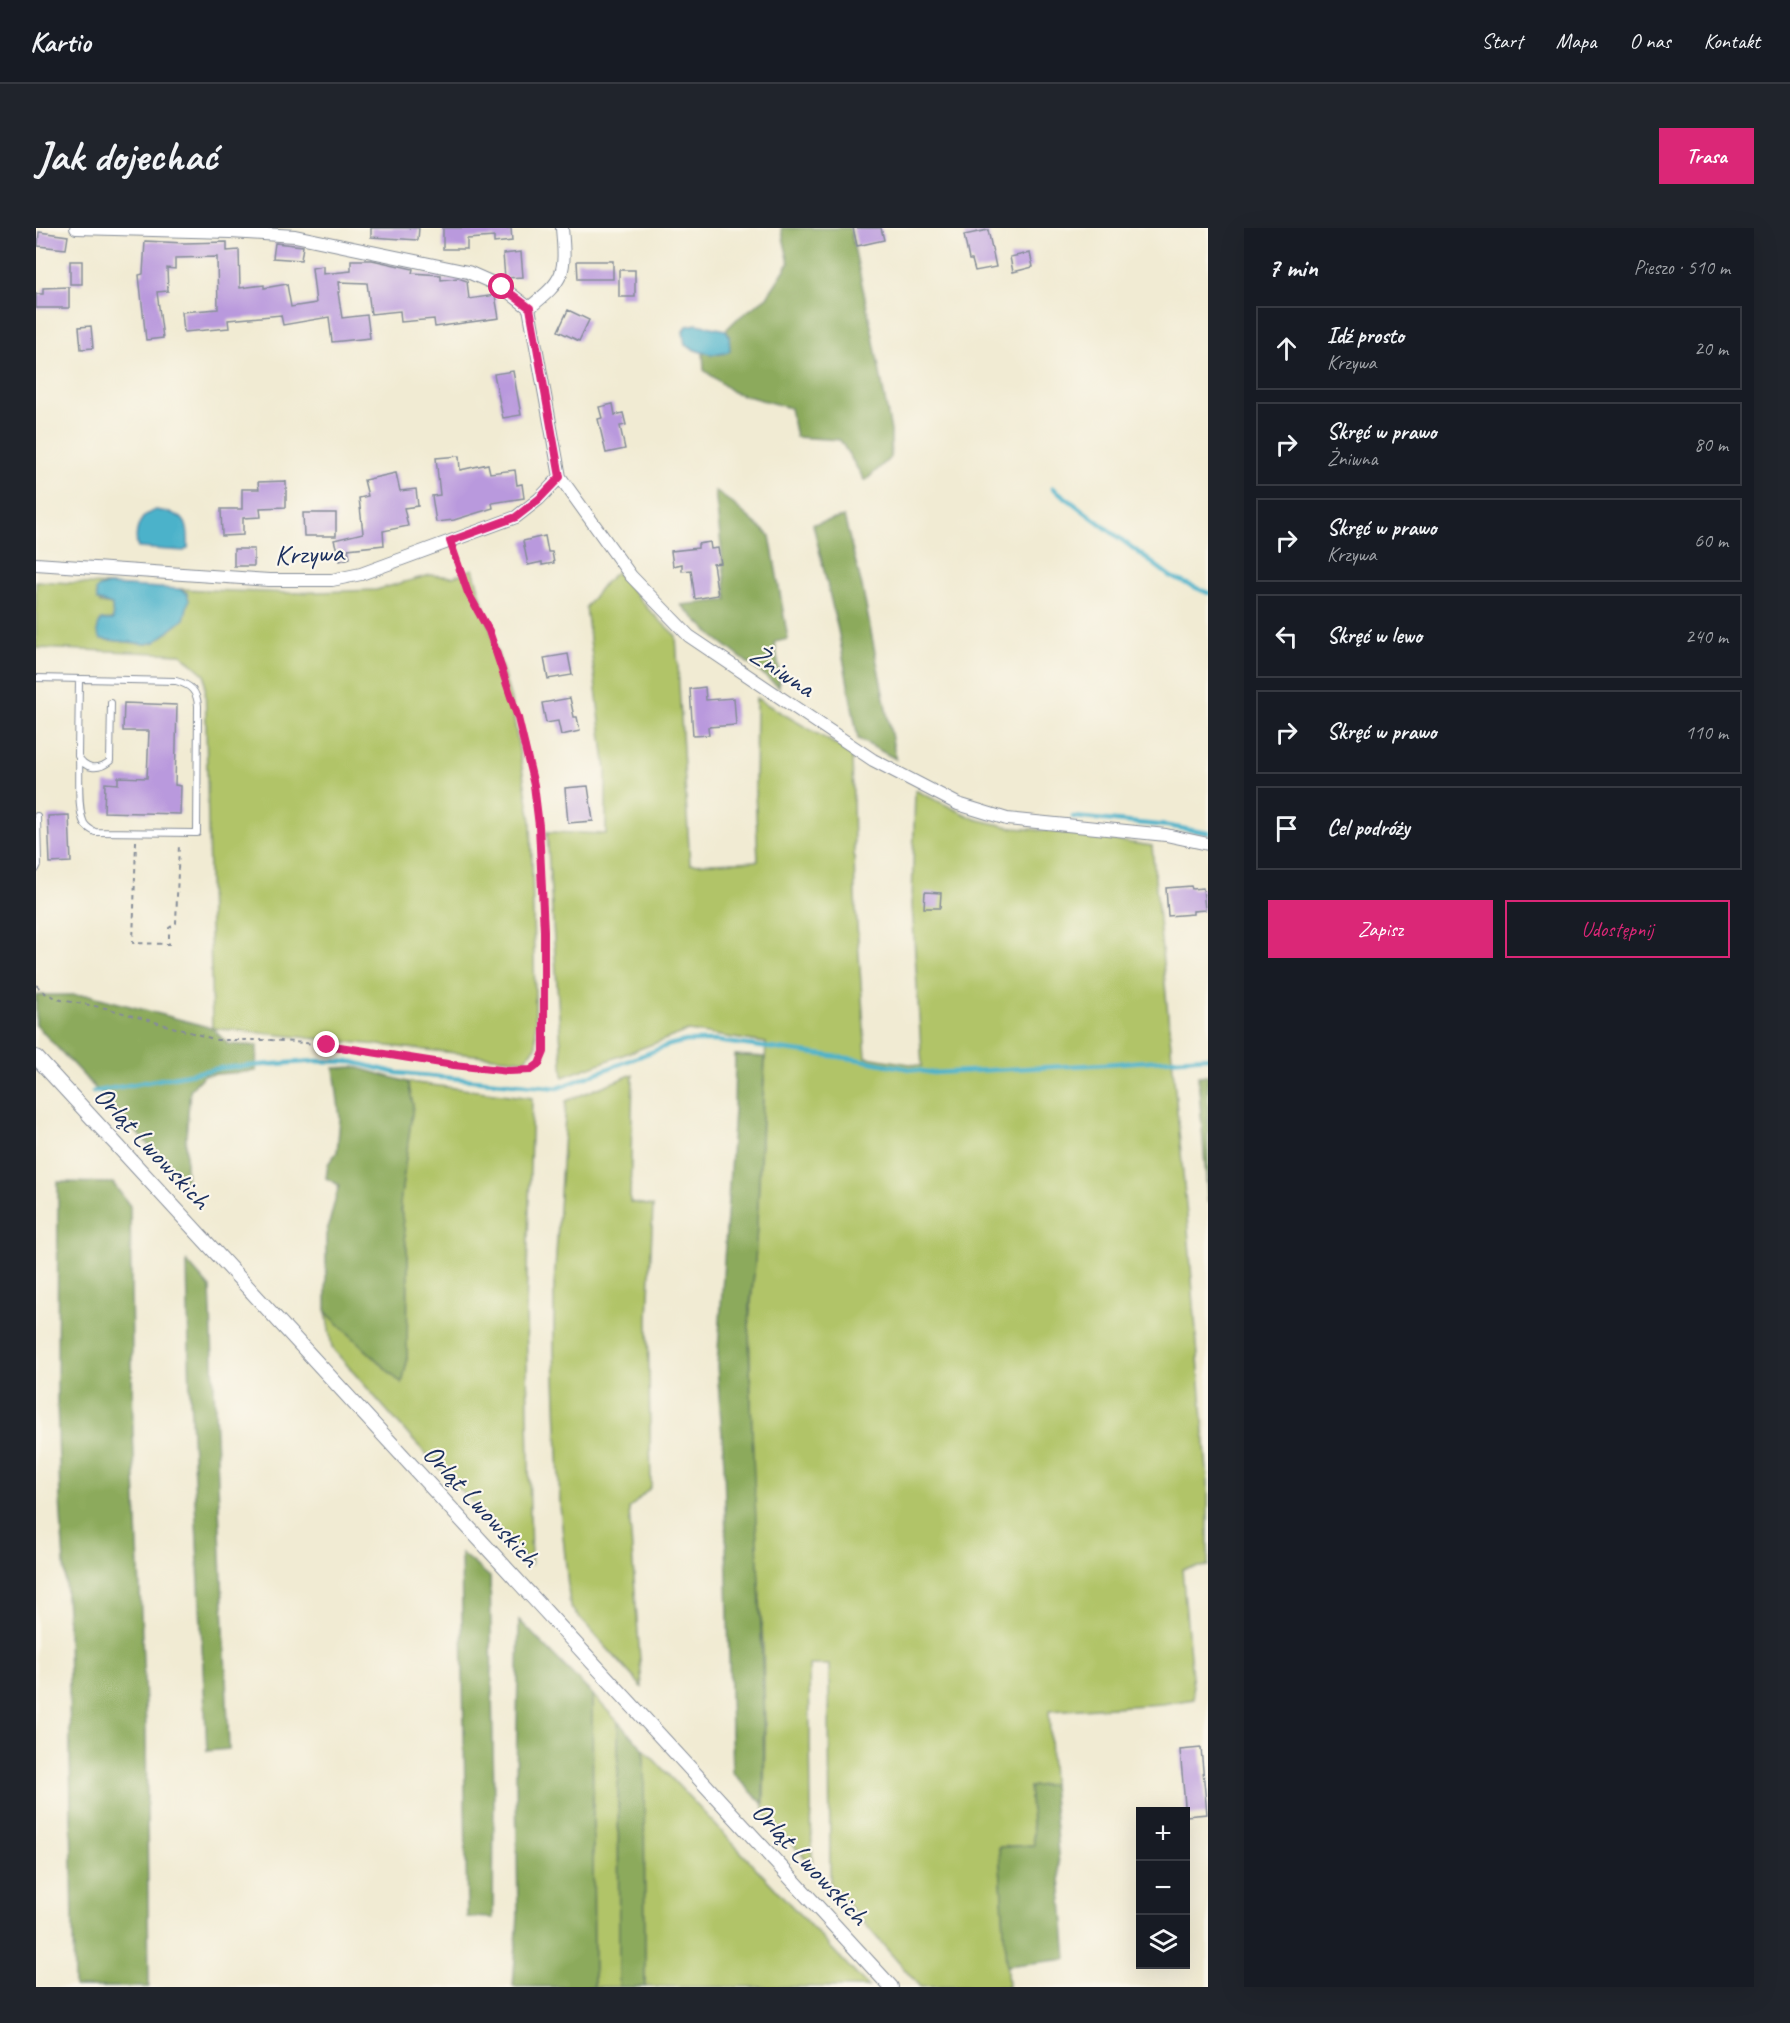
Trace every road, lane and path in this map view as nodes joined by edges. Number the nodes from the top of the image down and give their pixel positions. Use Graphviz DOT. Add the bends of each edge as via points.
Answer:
graph roads {
  1 [pos="76,228"];
  2 [pos="562,228"];
  3 [pos="530,308"];
  4 [pos="560,477"];
  5 [pos="450,541"];
  6 [pos="36,564"];
  7 [pos="36,678"];
  8 [pos="79,679"];
  9 [pos="111,703"];
  10 [pos="80,759"];
  11 [pos="37,816"];
  12 [pos="137,833"];
  13 [pos="179,833"];
  14 [pos="1208,844"];
  15 [pos="36,869"];
  16 [pos="36,985"];
  17 [pos="36,1057"];
  18 [pos="891,1987"];
  1 -- 3 [label="street" via="295,236 468,272 502,287"];
  2 -- 3 [label="street" via="565,258 561,277"];
  3 -- 4 [label="street, Żniwna"];
  4 -- 5 [label="street, Krzywa" via="516,517"];
  4 -- 14 [label="street, Żniwna" via="631,576 689,636 873,760 983,813 1047,824 1166,835"];
  5 -- 6 [label="street, Krzywa" via="361,574 332,580 269,580"];
  5 -- 16 [label="path" via="468,593 489,631 518,718 534,785 539,826 546,1034 539,1064 531,1070 509,1071 327,1045 217,1040 106,1008 61,1000"];
  7 -- 8 [label="lane"];
  8 -- 10 [label="lane"];
  8 -- 13 [label="lane" via="176,681 193,688 198,696 196,833"];
  9 -- 10 [label="lane" via="110,761 96,768"];
  10 -- 12 [label="lane" via="81,811 88,828 95,832"];
  11 -- 15 [label="lane"];
  12 -- 13 [label="lane"];
  12 -- 13 [label="path" via="132,942 169,944 169,928 176,923"];
  17 -- 18 [label="street, Orląt Lwowskich"];
}
